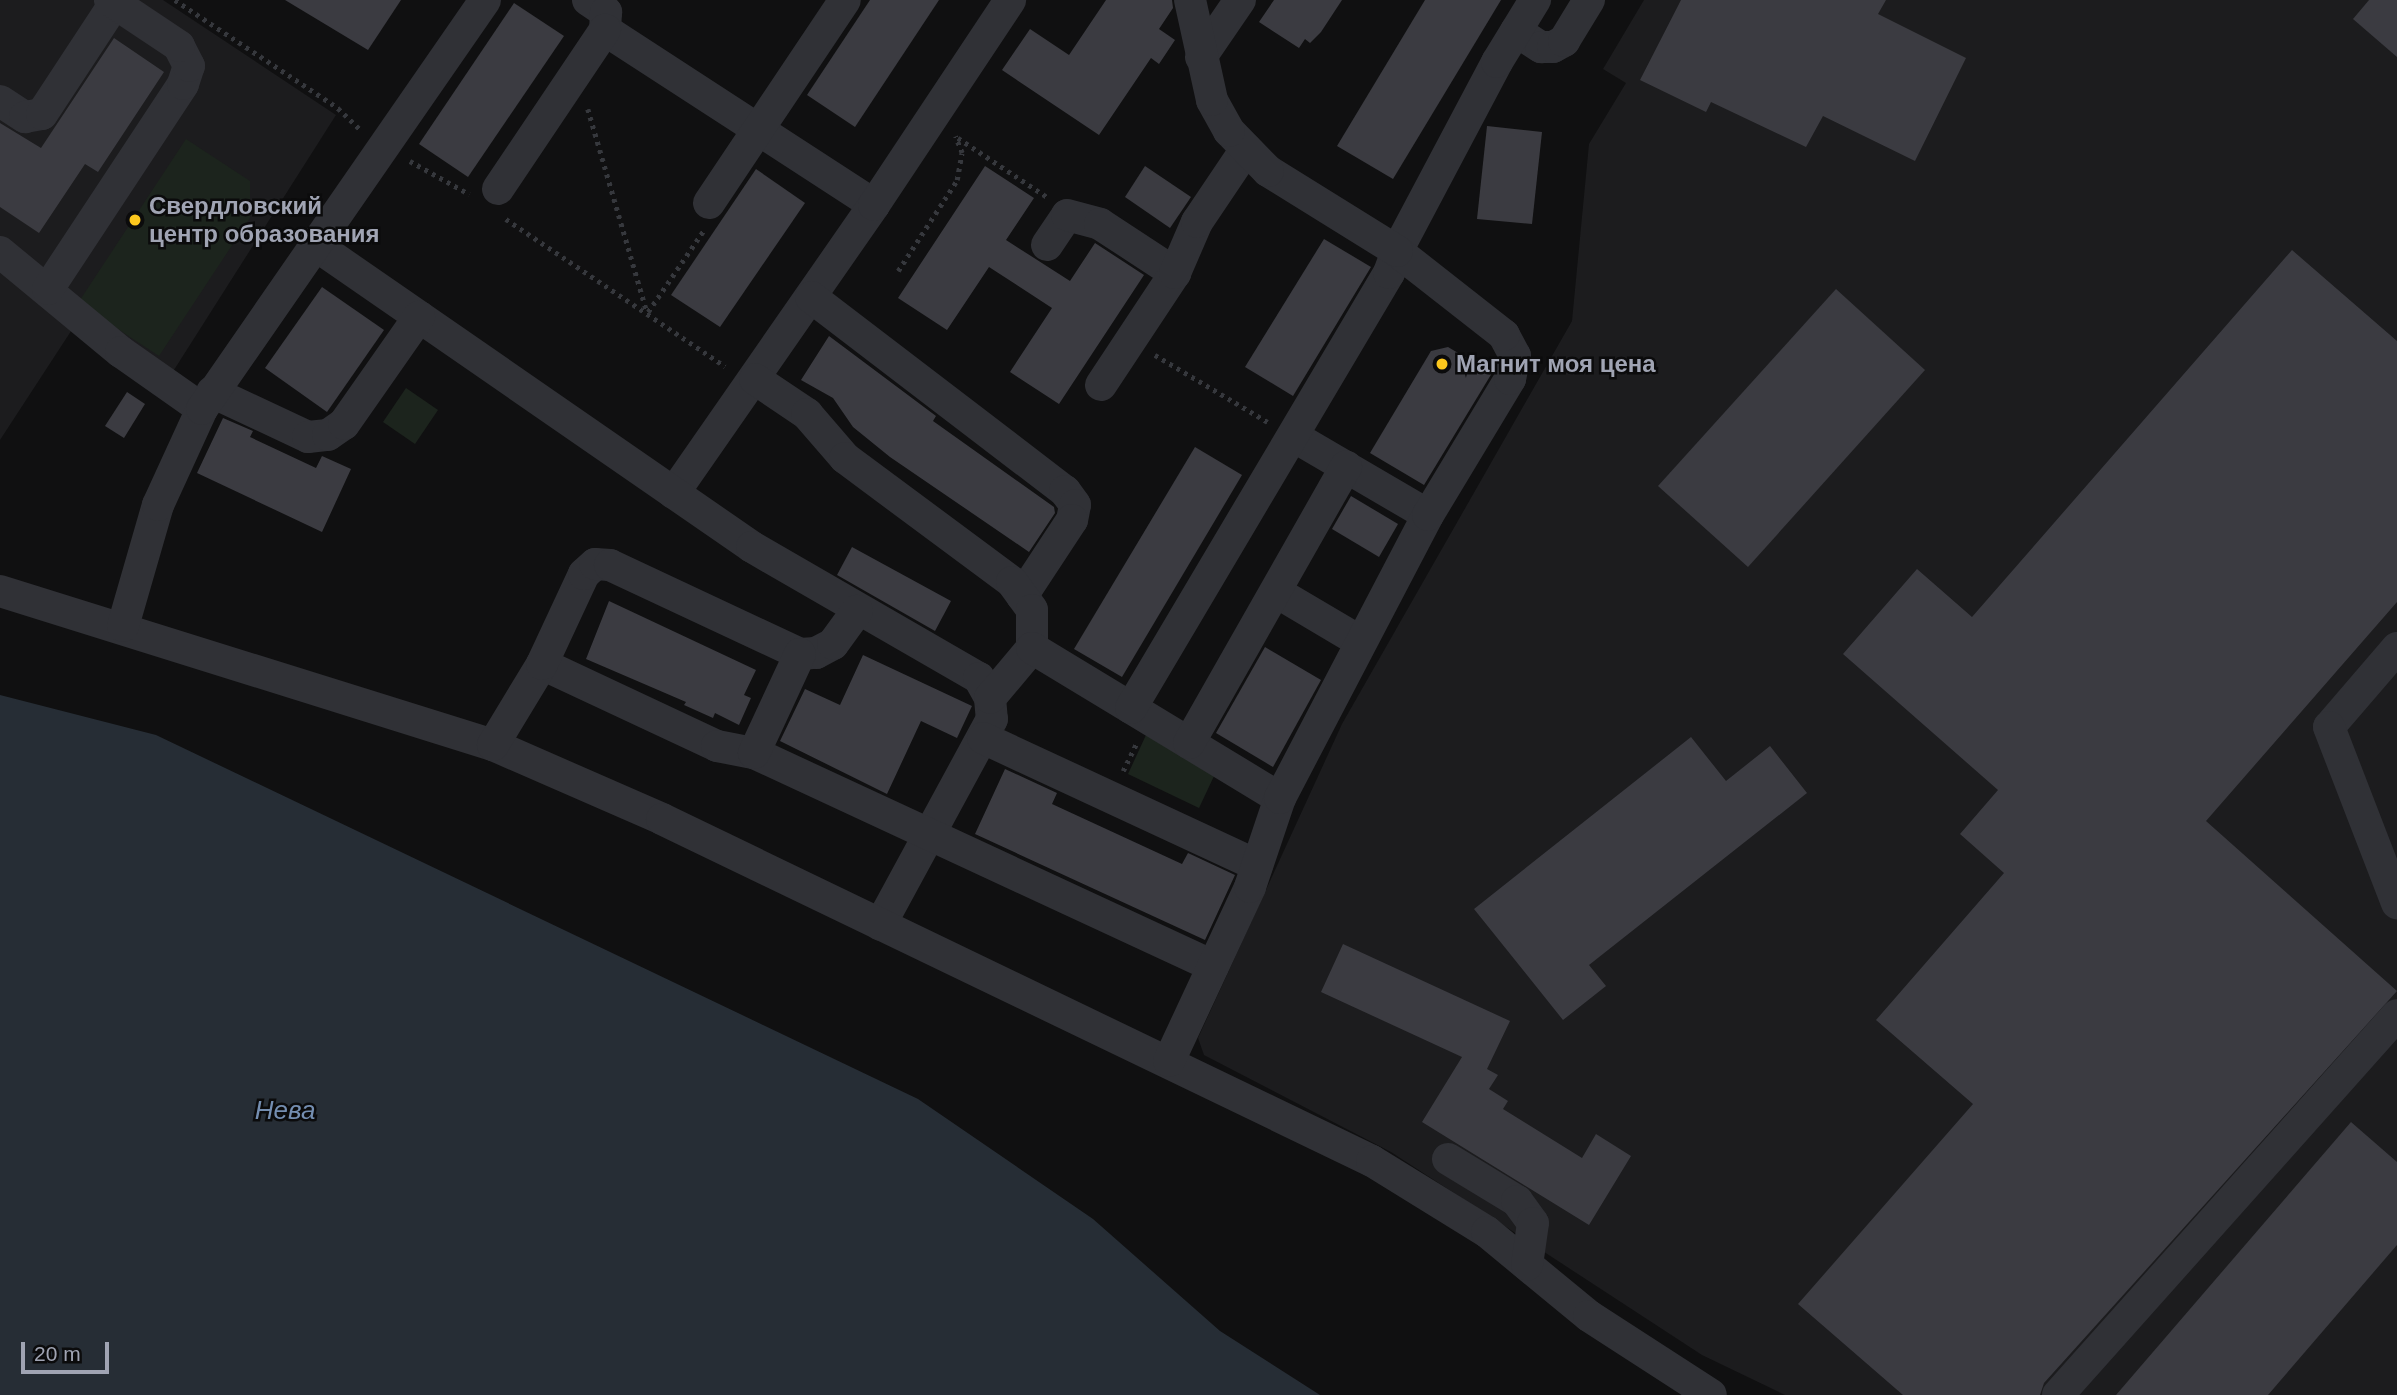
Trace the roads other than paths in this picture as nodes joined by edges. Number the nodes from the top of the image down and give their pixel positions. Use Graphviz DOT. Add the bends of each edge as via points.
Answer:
graph roads {
  1 [pos="485,0"];
  2 [pos="845,0"];
  3 [pos="1190,0"];
  4 [pos="1240,0"];
  5 [pos="1535,0"];
  6 [pos="1589,0"];
  7 [pos="1007,1"];
  8 [pos="113,2"];
  9 [pos="604,10"];
  10 [pos="1516,31"];
  11 [pos="1201,57"];
  12 [pos="0,101"];
  13 [pos="759,130"];
  14 [pos="1246,149"];
  15 [pos="491,200"];
  16 [pos="709,203"];
  17 [pos="874,205"];
  18 [pos="314,244"];
  19 [pos="1048,245"];
  20 [pos="1397,251"];
  21 [pos="0,253"];
  22 [pos="1175,273"];
  23 [pos="48,289"];
  24 [pos="811,297"];
  25 [pos="419,317"];
  26 [pos="755,379"];
  27 [pos="1101,385"];
  28 [pos="207,401"];
  29 [pos="1293,436"];
  30 [pos="1346,467"];
  31 [pos="674,493"];
  32 [pos="1428,516"];
  33 [pos="0,591"];
  34 [pos="1278,593"];
  35 [pos="1022,596"];
  36 [pos="857,611"];
  37 [pos="123,626"];
  38 [pos="1362,642"];
  39 [pos="1032,648"];
  40 [pos="2397,648"];
  41 [pos="800,654"];
  42 [pos="542,664"];
  43 [pos="990,698"];
  44 [pos="1140,713"];
  45 [pos="983,738"];
  46 [pos="1189,743"];
  47 [pos="493,745"];
  48 [pos="754,753"];
  49 [pos="1280,798"];
  50 [pos="929,835"];
  51 [pos="1257,865"];
  52 [pos="2397,904"];
  53 [pos="880,925"];
  54 [pos="1213,966"];
  55 [pos="2397,1015"];
  56 [pos="1169,1061"];
  57 [pos="1448,1159"];
  58 [pos="1527,1265"];
  59 [pos="1711,1395"];
  60 [pos="2058,1395"];
  1 -- 18 [label="street"];
  2 -- 13 [label="street"];
  3 -- 11 [label="street"];
  4 -- 11 [label="street"];
  5 -- 10 [label="street"];
  6 -- 10 [label="street" via="1564,41 1553,47 1541,47"];
  7 -- 17 [label="street"];
  8 -- 12 [label="street" via="42,114 25,117"];
  8 -- 23 [label="street" via="179,46 189,66 183,84"];
  9 -- 13 [label="street"];
  9 -- 15 [label="street" via="578,71"];
  10 -- 20 [label="street"];
  11 -- 14 [label="street" via="1212,100 1229,131"];
  13 -- 16 [label="street"];
  13 -- 17 [label="street"];
  14 -- 20 [label="street" via="1268,172"];
  14 -- 22 [label="street" via="1197,222"];
  17 -- 24 [label="street"];
  18 -- 25 [label="street"];
  18 -- 28 [label="street"];
  19 -- 22 [label="street" via="1067,215 1100,224"];
  20 -- 29 [label="street" via="1389,273"];
  20 -- 32 [label="street" via="1504,335 1515,356 1510,379"];
  21 -- 23 [label="street"];
  22 -- 27 [label="street"];
  23 -- 28 [label="street" via="121,352"];
  24 -- 26 [label="street"];
  24 -- 35 [label="street" via="1065,491 1074,505 1072,520"];
  25 -- 28 [label="street" via="344,424 328,435 308,437"];
  25 -- 31 [label="street"];
  26 -- 31 [label="street"];
  26 -- 35 [label="street" via="807,414 845,457 1012,582"];
  28 -- 37 [label="street" via="158,505"];
  29 -- 30 [label="street"];
  29 -- 44 [label="street"];
  30 -- 32 [label="street"];
  30 -- 34 [label="street" via="1294,555"];
  31 -- 36 [label="street"];
  32 -- 38 [label="street"];
  33 -- 37 [label="street"];
  34 -- 38 [label="street"];
  34 -- 46 [label="street"];
  35 -- 39 [label="street" via="1032,610"];
  36 -- 41 [label="street" via="834,644 816,653"];
  36 -- 43 [label="street" via="979,678"];
  37 -- 47 [label="street"];
  38 -- 49 [label="street"];
  39 -- 43 [label="street"];
  39 -- 44 [label="street"];
  40 -- 52 [label="street" via="2329,727"];
  41 -- 42 [label="street" via="610,565 595,564 584,574"];
  41 -- 48 [label="street"];
  42 -- 47 [label="street"];
  42 -- 48 [label="street" via="718,746"];
  43 -- 45 [label="street" via="992,719"];
  44 -- 46 [label="street"];
  45 -- 50 [label="street"];
  45 -- 51 [label="street"];
  46 -- 49 [label="street"];
  47 -- 53 [label="street" via="662,819"];
  48 -- 50 [label="street"];
  49 -- 51 [label="street"];
  50 -- 53 [label="street"];
  50 -- 54 [label="street"];
  51 -- 54 [label="street"];
  53 -- 56 [label="street"];
  54 -- 56 [label="street"];
  55 -- 60 [label="street"];
  56 -- 58 [label="street" via="1372,1161 1487,1231"];
  57 -- 58 [label="street" via="1517,1201 1533,1223"];
  58 -- 59 [label="street" via="1588,1316"];
}
